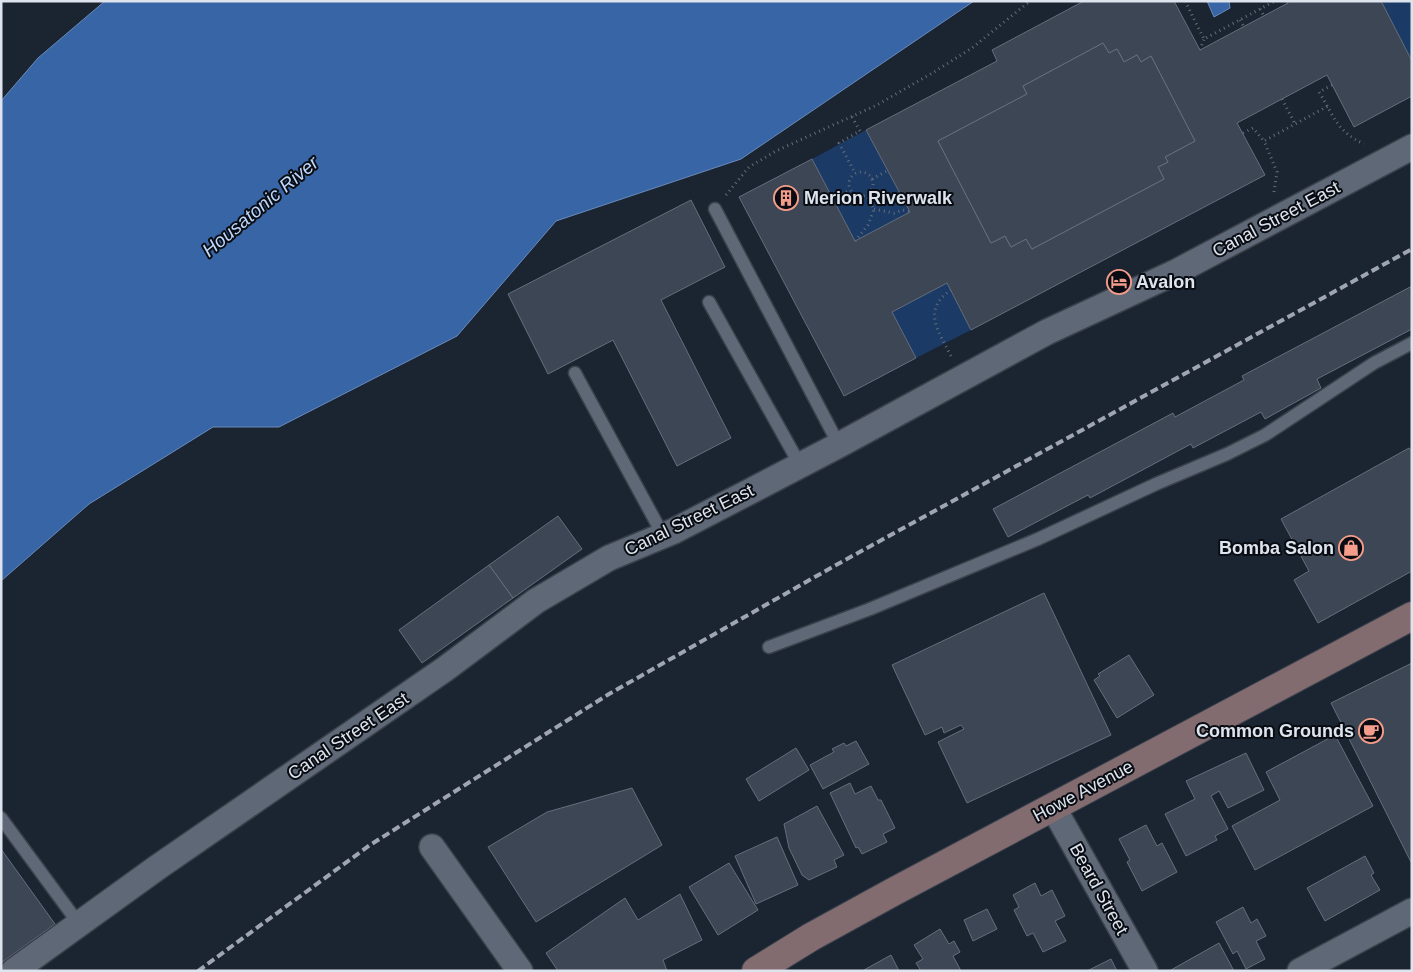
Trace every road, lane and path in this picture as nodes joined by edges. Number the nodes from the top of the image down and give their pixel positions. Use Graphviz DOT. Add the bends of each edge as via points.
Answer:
graph roads {
  1 [pos="1030,1"];
  2 [pos="1185,1"];
  3 [pos="1275,1"];
  4 [pos="1260,9"];
  5 [pos="1264,16"];
  6 [pos="1240,20"];
  7 [pos="1244,27"];
  8 [pos="1204,39"];
  9 [pos="1200,50"];
  10 [pos="1332,85"];
  11 [pos="1282,99"];
  12 [pos="1328,106"];
  13 [pos="852,117"];
  14 [pos="1295,124"];
  15 [pos="1242,132"];
  16 [pos="1264,141"];
  17 [pos="1367,145"];
  18 [pos="1412,147"];
  19 [pos="888,170"];
  20 [pos="855,173"];
  21 [pos="872,179"];
  22 [pos="850,190"];
  23 [pos="866,195"];
  24 [pos="1274,195"];
  25 [pos="833,199"];
  26 [pos="714,209"];
  27 [pos="874,210"];
  28 [pos="910,212"];
  29 [pos="855,241"];
  30 [pos="951,290"];
  31 [pos="709,302"];
  32 [pos="1412,343"];
  33 [pos="951,356"];
  34 [pos="575,373"];
  35 [pos="839,445"];
  36 [pos="800,465"];
  37 [pos="663,535"];
  38 [pos="1412,616"];
  39 [pos="769,647"];
  40 [pos="1053,807"];
  41 [pos="1,818"];
  42 [pos="432,847"];
  43 [pos="1412,911"];
  44 [pos="79,924"];
  45 [pos="14,971"];
  46 [pos="520,971"];
  47 [pos="756,971"];
  48 [pos="1145,971"];
  49 [pos="1300,971"];
  1 -- 13 [label="path" via="972,48 878,105"];
  2 -- 8 [label="path"];
  3 -- 4 [label="path"];
  4 -- 5 [label="path"];
  4 -- 6 [label="path"];
  6 -- 7 [label="path"];
  6 -- 8 [label="path"];
  8 -- 9 [label="path"];
  10 -- 12 [label="path" via="1319,92"];
  11 -- 14 [label="path"];
  12 -- 14 [label="path"];
  12 -- 17 [label="path" via="1349,137"];
  13 -- 20 [label="path" via="860,131 839,142"];
  13 -- 26 [label="path" via="776,151 749,167"];
  14 -- 16 [label="path"];
  15 -- 16 [label="path" via="1255,128"];
  16 -- 24 [label="path" via="1277,172"];
  18 -- 35 [label="street, Canal Street East" via="1176,272 1047,332"];
  19 -- 21 [label="path"];
  20 -- 21 [label="path" via="867,173"];
  20 -- 22 [label="path" via="850,179"];
  21 -- 23 [label="path" via="871,191"];
  22 -- 23 [label="path" via="857,196"];
  22 -- 25 [label="path"];
  23 -- 27 [label="path"];
  26 -- 35 [label="lane"];
  27 -- 28 [label="path"];
  27 -- 29 [label="path" via="868,225"];
  30 -- 33 [label="path" via="938,303 934,319"];
  31 -- 36 [label="lane"];
  32 -- 39 [label="lane" via="1374,363 1265,435 1227,454 1038,539"];
  34 -- 37 [label="lane"];
  35 -- 36 [label="street, Canal Street East"];
  36 -- 37 [label="street, Canal Street East"];
  37 -- 44 [label="street, Canal Street East" via="609,558 536,601 445,670"];
  38 -- 40 [label="main road, Howe Avenue"];
  40 -- 47 [label="main road, Howe Avenue" via="885,896"];
  40 -- 48 [label="street, Beard Street"];
  41 -- 44 [label="lane"];
  42 -- 46 [label="street"];
  43 -- 49 [label="street"];
  44 -- 45 [label="street, Canal Street East"];
}
